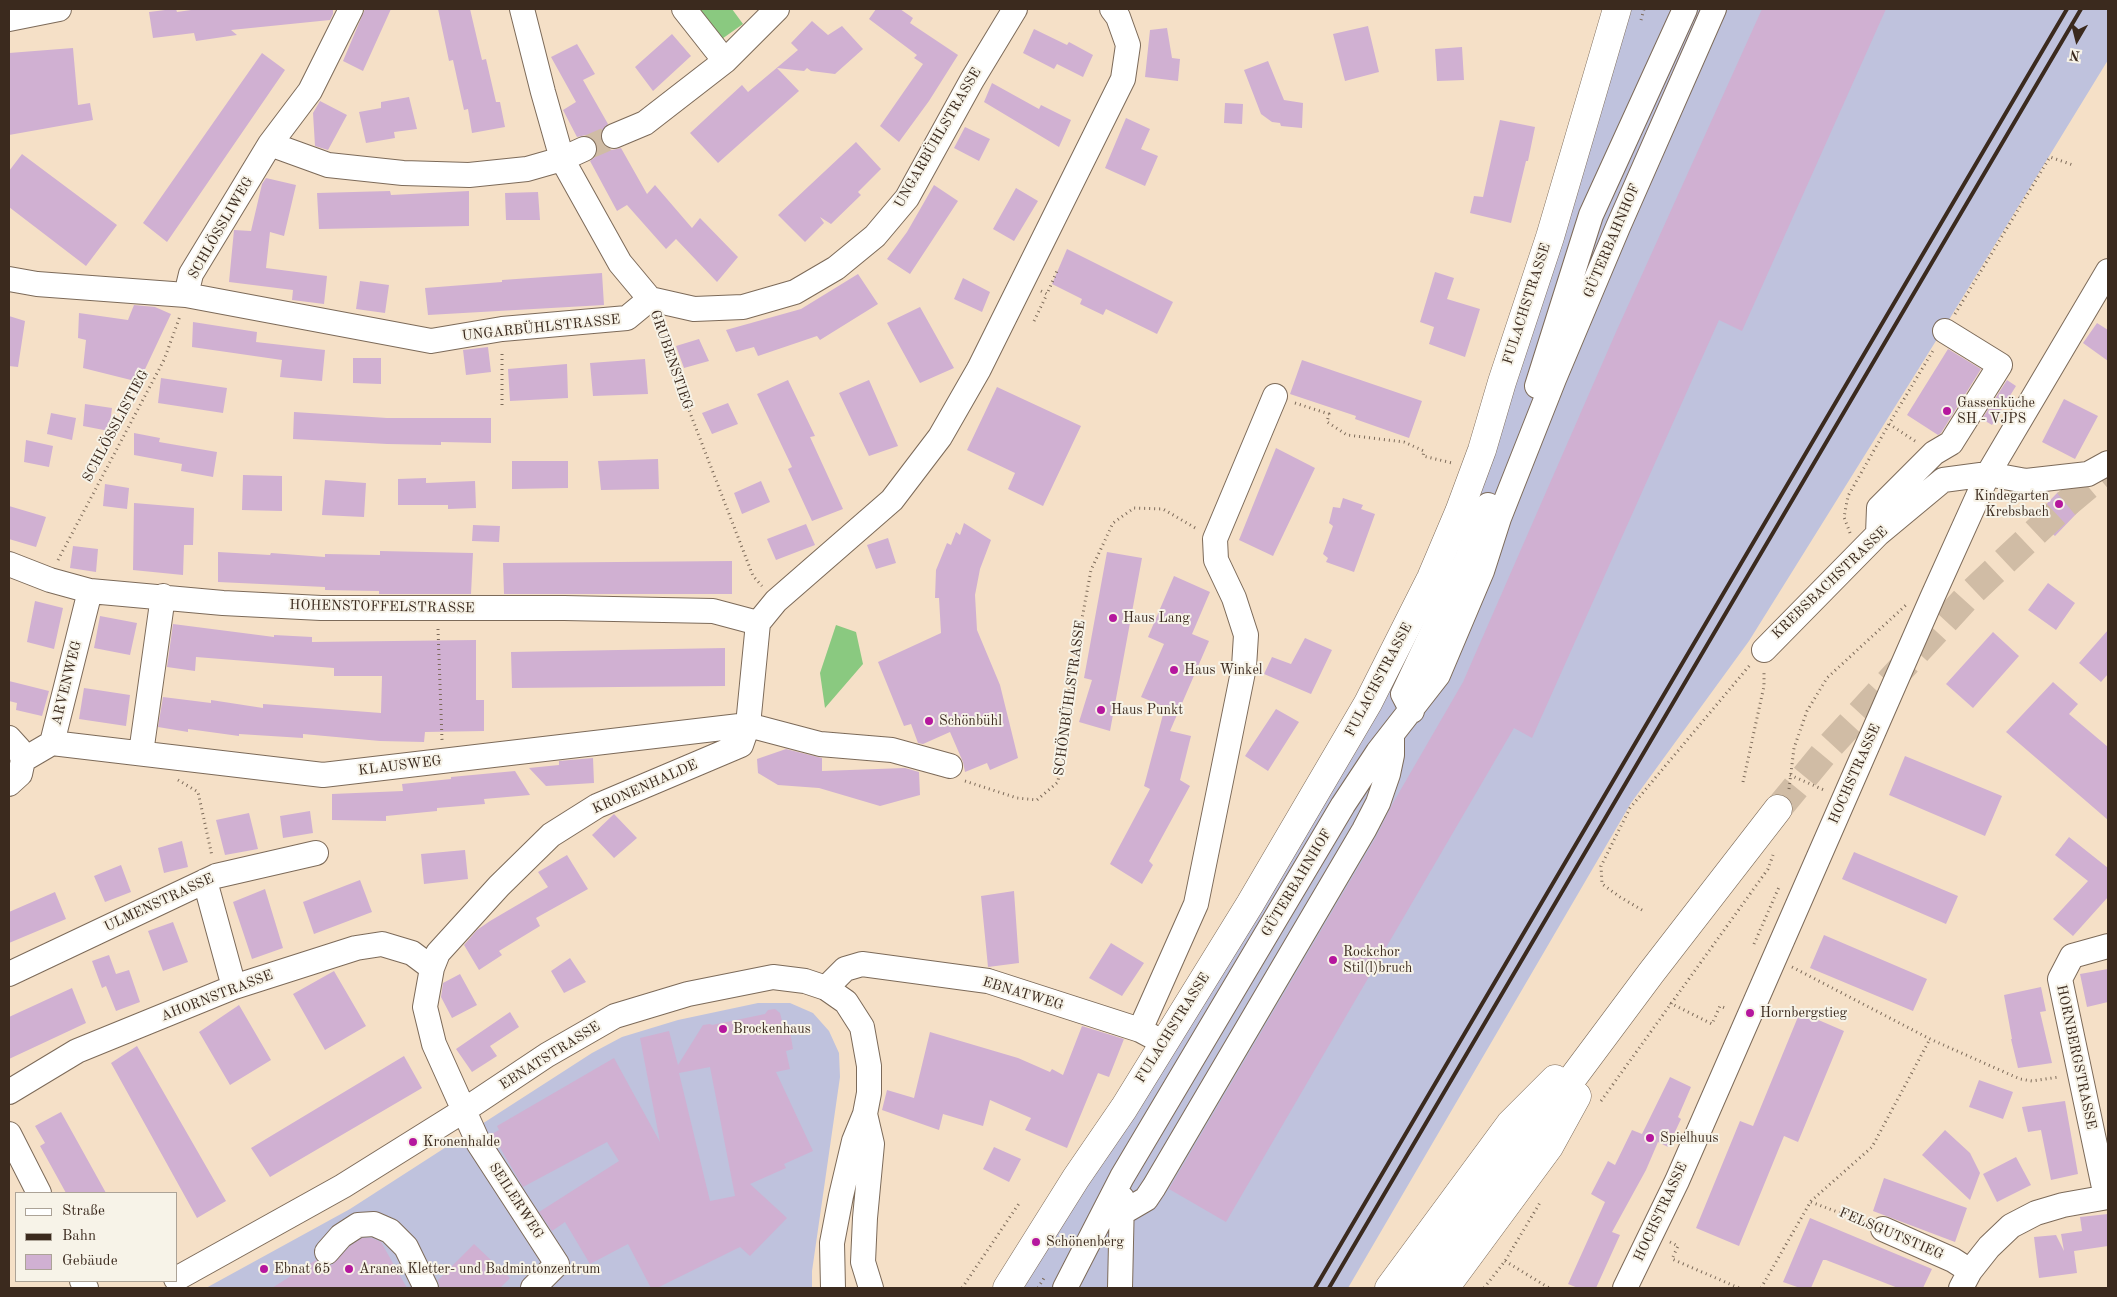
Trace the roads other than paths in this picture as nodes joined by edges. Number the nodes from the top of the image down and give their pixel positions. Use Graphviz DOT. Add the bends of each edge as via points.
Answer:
graph roads {
  1 [pos="59,9"];
  2 [pos="351,9"];
  3 [pos="522,9"];
  4 [pos="684,9"];
  5 [pos="777,9"];
  6 [pos="1015,9"];
  7 [pos="1112,9"];
  8 [pos="1617,9"];
  9 [pos="1684,9"];
  10 [pos="1714,9"];
  11 [pos="9,19"];
  12 [pos="725,61"];
  13 [pos="1656,72"];
  14 [pos="614,136"];
  15 [pos="270,144"];
  16 [pos="584,149"];
  17 [pos="562,159"];
  18 [pos="1615,190"];
  19 [pos="1591,215"];
  20 [pos="1618,227"];
  21 [pos="2108,270"];
  22 [pos="9,279"];
  23 [pos="186,296"];
  24 [pos="650,298"];
  25 [pos="1945,331"];
  26 [pos="1538,381"];
  27 [pos="1275,396"];
  28 [pos="2108,464"];
  29 [pos="1988,474"];
  30 [pos="1515,475"];
  31 [pos="1878,534"];
  32 [pos="9,564"];
  33 [pos="90,591"];
  34 [pos="163,596"];
  35 [pos="758,623"];
  36 [pos="1764,650"];
  37 [pos="1412,711"];
  38 [pos="748,725"];
  39 [pos="1392,736"];
  40 [pos="9,738"];
  41 [pos="52,742"];
  42 [pos="141,753"];
  43 [pos="22,760"];
  44 [pos="950,766"];
  45 [pos="9,784"];
  46 [pos="1778,809"];
  47 [pos="316,852"];
  48 [pos="205,881"];
  49 [pos="2108,946"];
  50 [pos="432,968"];
  51 [pos="9,974"];
  52 [pos="234,988"];
  53 [pos="826,988"];
  54 [pos="1627,1004"];
  55 [pos="1152,1037"];
  56 [pos="9,1092"];
  57 [pos="464,1111"];
  58 [pos="865,1114"];
  59 [pos="9,1134"];
  60 [pos="1122,1177"];
  61 [pos="38,1192"];
  62 [pos="2107,1197"];
  63 [pos="1122,1214"];
  64 [pos="1883,1229"];
  65 [pos="327,1252"];
  66 [pos="178,1278"];
  67 [pos="1966,1280"];
  68 [pos="171,1282"];
  69 [pos="160,1288"];
  70 [pos="426,1288"];
  71 [pos="533,1288"];
  72 [pos="833,1288"];
  73 [pos="871,1288"];
  74 [pos="1006,1288"];
  75 [pos="1065,1288"];
  76 [pos="1120,1288"];
  77 [pos="1389,1288"];
  78 [pos="1416,1288"];
  79 [pos="1445,1288"];
  80 [pos="1625,1288"];
  1 -- 11 [label="street"];
  2 -- 15 [label="street, SCHLÖSSLIWEG" via="310,91"];
  3 -- 17 [label="street, GRUBENSTIEG"];
  4 -- 12 [label="street"];
  5 -- 12 [label="street"];
  6 -- 24 [label="street, UNGARBÜHLSTRASSE" via="907,198 875,236 836,268 795,292 743,306 694,309"];
  7 -- 35 [label="street" via="1128,45 1123,79 979,369 940,437 892,500 776,601"];
  8 -- 55 [label="main road, FULACHSTRASSE" via="1550,237 1482,450 1431,578 1368,703 1250,904"];
  9 -- 13 [label="street, GÜTERBAHNHOF"];
  10 -- 20 [label="street, GÜTERBAHNHOF"];
  12 -- 14 [label="street" via="645,123"];
  13 -- 18 [label="street" via="1656,97"];
  13 -- 19 [label="street, GÜTERBAHNHOF"];
  15 -- 17 [label="street" via="328,165 403,173 479,174 527,169"];
  15 -- 23 [label="street, SCHLÖSSLIWEG" via="191,274"];
  16 -- 17 [label="street"];
  17 -- 24 [label="street, GRUBENSTIEG" via="620,263"];
  19 -- 20 [label="street"];
  19 -- 26 [label="street, GÜTERBAHNHOF"];
  20 -- 30 [label="street, GÜTERBAHNHOF"];
  21 -- 29 [label="street, HOCHSTRASSE"];
  22 -- 23 [label="street, SCHLÖSSLIWEG"];
  23 -- 24 [label="street, UNGARBÜHLSTRASSE" via="431,341 502,330 627,318"];
  25 -- 31 [label="street" via="2000,365 1951,443 1934,453 1879,508"];
  26 -- 30 [label="street, GÜTERBAHNHOF"];
  26 -- 37 [label="street" via="1467,558 1403,694"];
  27 -- 55 [label="street" via="1215,539 1216,560 1234,598 1246,635 1244,667 1196,904"];
  28 -- 29 [label="street, KREBSBACHSTRASSE" via="2088,474 2026,481"];
  29 -- 31 [label="street, KREBSBACHSTRASSE" via="1943,480"];
  29 -- 80 [label="street, HOCHSTRASSE" via="1677,1181"];
  30 -- 37 [label="street, GÜTERBAHNHOF" via="1458,632 1438,676"];
  31 -- 36 [label="street, KREBSBACHSTRASSE"];
  32 -- 33 [label="street, HOHENSTOFFELSTRASSE"];
  33 -- 34 [label="street, HOHENSTOFFELSTRASSE"];
  33 -- 41 [label="street, ARVENWEG"];
  34 -- 35 [label="street, HOHENSTOFFELSTRASSE" via="321,608 713,611"];
  34 -- 42 [label="street"];
  35 -- 38 [label="street, KRONENHALDE"];
  37 -- 39 [label="street, GÜTERBAHNHOF"];
  38 -- 42 [label="street, KLAUSWEG" via="323,775"];
  38 -- 44 [label="street" via="820,744 892,750"];
  38 -- 50 [label="street, KRONENHALDE" via="741,745 597,806 551,836 456,933 438,953"];
  39 -- 60 [label="street, GÜTERBAHNHOF" via="1343,805"];
  39 -- 63 [label="street" via="1388,774 1364,830 1154,1187 1146,1199"];
  40 -- 43 [label="street" via="19,749"];
  41 -- 42 [label="street, KLAUSWEG"];
  41 -- 43 [label="street, ARVENWEG"];
  43 -- 45 [label="street" via="20,774"];
  46 -- 54 [label="main road"];
  47 -- 48 [label="street, ULMENSTRASSE"];
  48 -- 51 [label="street, ULMENSTRASSE"];
  48 -- 52 [label="street"];
  49 -- 62 [label="street, HORNBERGSTRASSE" via="2072,956 2060,979"];
  50 -- 52 [label="street, AHORNSTRASSE" via="412,954 382,944 356,948"];
  50 -- 57 [label="street, KRONENHALDE" via="425,1007 427,1016 434,1044"];
  52 -- 56 [label="street, AHORNSTRASSE" via="77,1051"];
  53 -- 55 [label="street, EBNATWEG" via="845,969 862,964 988,981"];
  53 -- 57 [label="street, EBNATSTRASSE" via="805,981 773,977 688,994 615,1016 547,1055"];
  53 -- 58 [label="street, EBNATSTRASSE" via="846,1002 862,1027 869,1066"];
  54 -- 77 [label="main road" via="1510,1124"];
  54 -- 78 [label="main road"];
  54 -- 79 [label="main road" via="1549,1147"];
  55 -- 74 [label="main road, FULACHSTRASSE" via="1124,1108"];
  57 -- 66 [label="street, EBNATSTRASSE" via="343,1186"];
  57 -- 71 [label="street, SEILERWEG" via="479,1144 557,1264"];
  58 -- 72 [label="street, EBNATSTRASSE" via="854,1141 832,1243"];
  58 -- 73 [label="street, EBNATSTRASSE" via="872,1144 863,1262"];
  59 -- 61 [label="street"];
  60 -- 63 [label="street"];
  60 -- 75 [label="street, GÜTERBAHNHOF"];
  62 -- 67 [label="street" via="2036,1213 2011,1226 1989,1247"];
  63 -- 76 [label="street"];
  64 -- 67 [label="street, FELSGUTSTIEG" via="1953,1260"];
  65 -- 70 [label="street" via="341,1236 358,1225 374,1224 390,1231 406,1247"];
  68 -- 69 [label="street, EBNATSTRASSE"];
}
